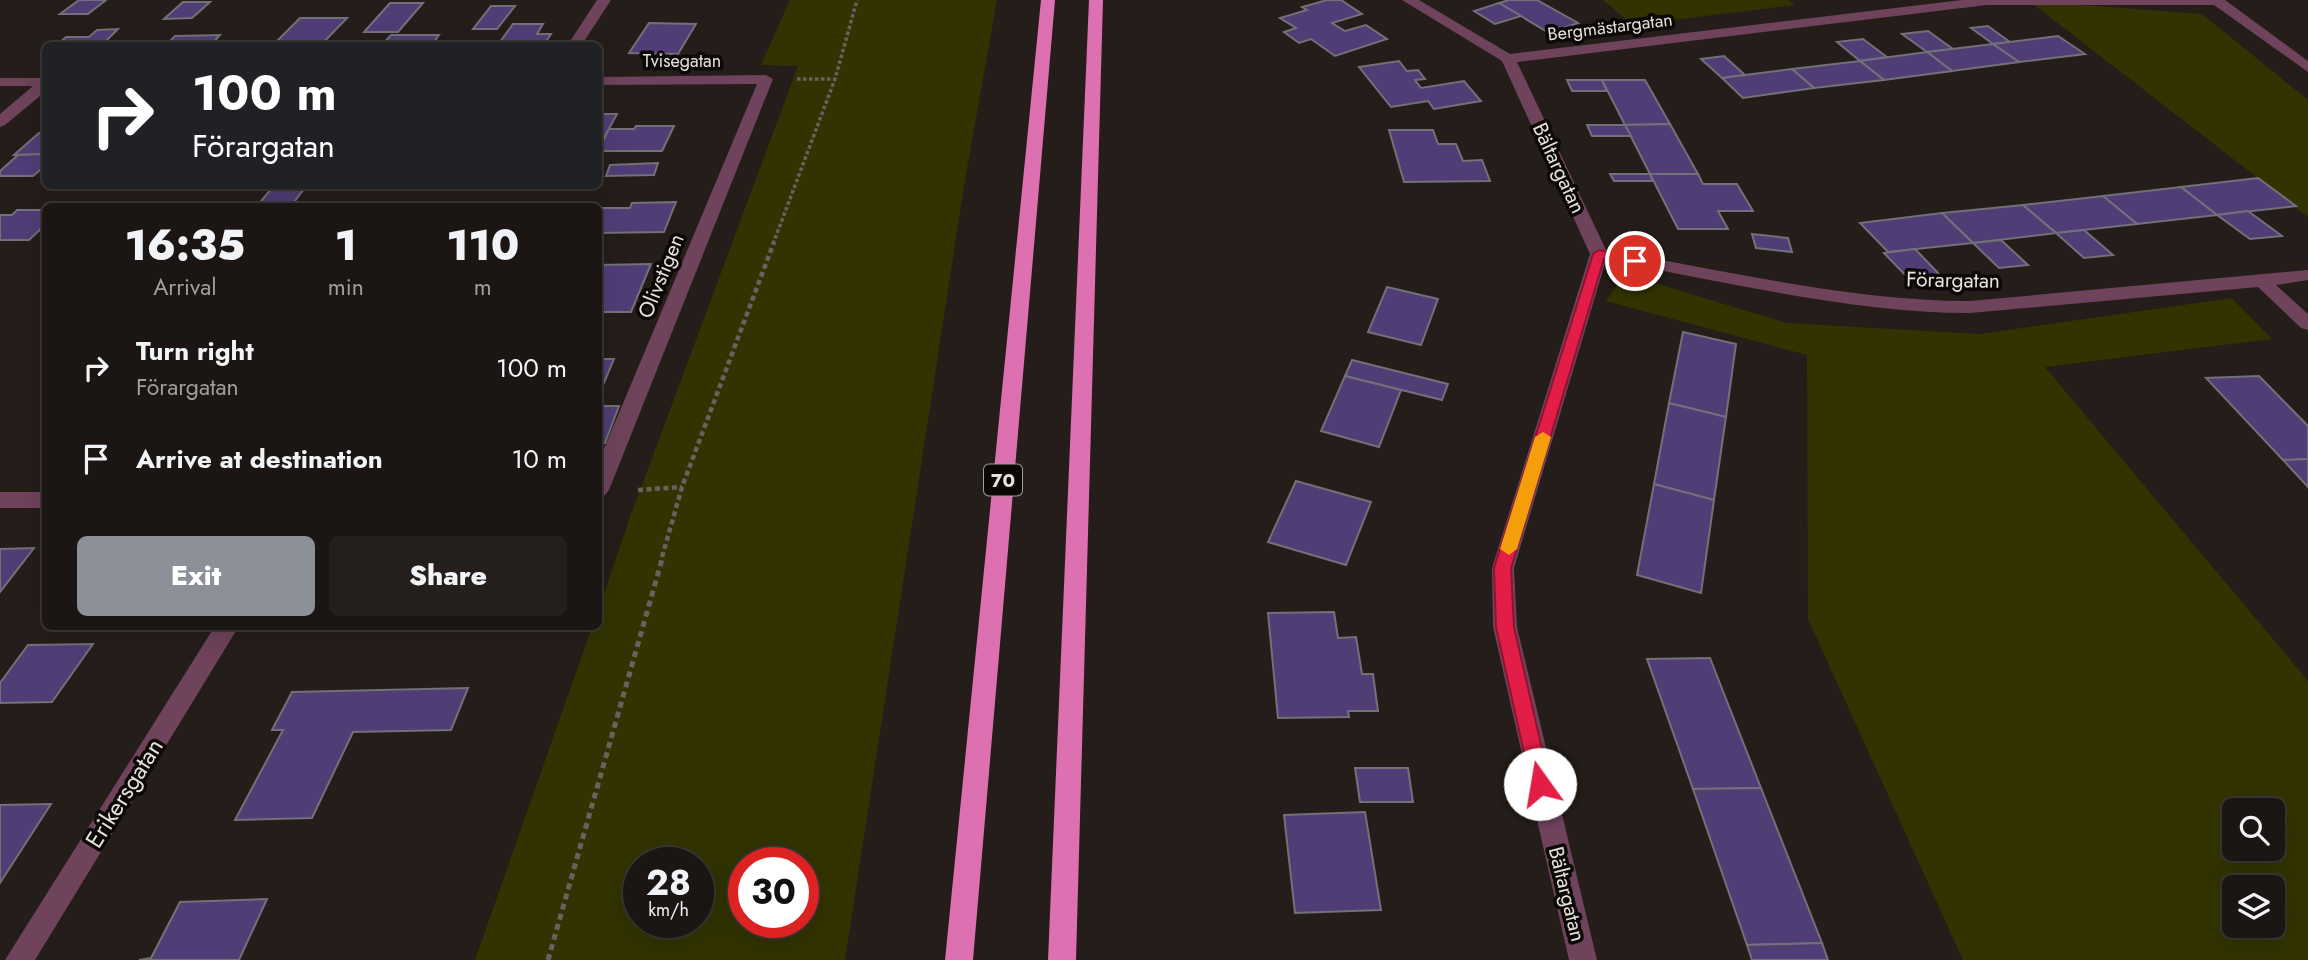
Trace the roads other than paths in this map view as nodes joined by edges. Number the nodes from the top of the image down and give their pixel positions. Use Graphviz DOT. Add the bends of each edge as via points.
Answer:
graph roads {
  1 [pos="604,0"];
  2 [pos="1048,0"];
  3 [pos="1096,0"];
  4 [pos="1409,0"];
  5 [pos="1986,0"];
  6 [pos="2217,1"];
  7 [pos="577,42"];
  8 [pos="1507,59"];
  9 [pos="2308,68"];
  10 [pos="766,79"];
  11 [pos="602,81"];
  12 [pos="0,82"];
  13 [pos="42,82"];
  14 [pos="42,85"];
  15 [pos="0,122"];
  16 [pos="1599,254"];
  17 [pos="2308,275"];
  18 [pos="2262,281"];
  19 [pos="2308,324"];
  20 [pos="602,480"];
  21 [pos="0,500"];
  22 [pos="42,500"];
  23 [pos="225,630"];
  24 [pos="19,960"];
  25 [pos="959,960"];
  26 [pos="1062,960"];
  27 [pos="1583,960"];
  1 -- 7 [label="street"];
  2 -- 25 [label="highway, 70"];
  3 -- 26 [label="highway"];
  4 -- 8 [label="street"];
  5 -- 6 [label="street, Bergmästargatan"];
  5 -- 8 [label="street, Bergmästargatan"];
  6 -- 9 [label="street"];
  8 -- 16 [label="street, Bältargatan"];
  10 -- 11 [label="street, Tvisegatan"];
  10 -- 20 [label="street, Olivstigen"];
  12 -- 13 [label="street"];
  14 -- 15 [label="street"];
  16 -- 18 [label="street, Förargatan" via="1929,307"];
  16 -- 27 [label="street, Bältargatan" via="1503,568 1505,627"];
  17 -- 18 [label="street, Förargatan"];
  18 -- 19 [label="street"];
  21 -- 22 [label="street"];
  23 -- 24 [label="street, Erikersgatan"];
}
